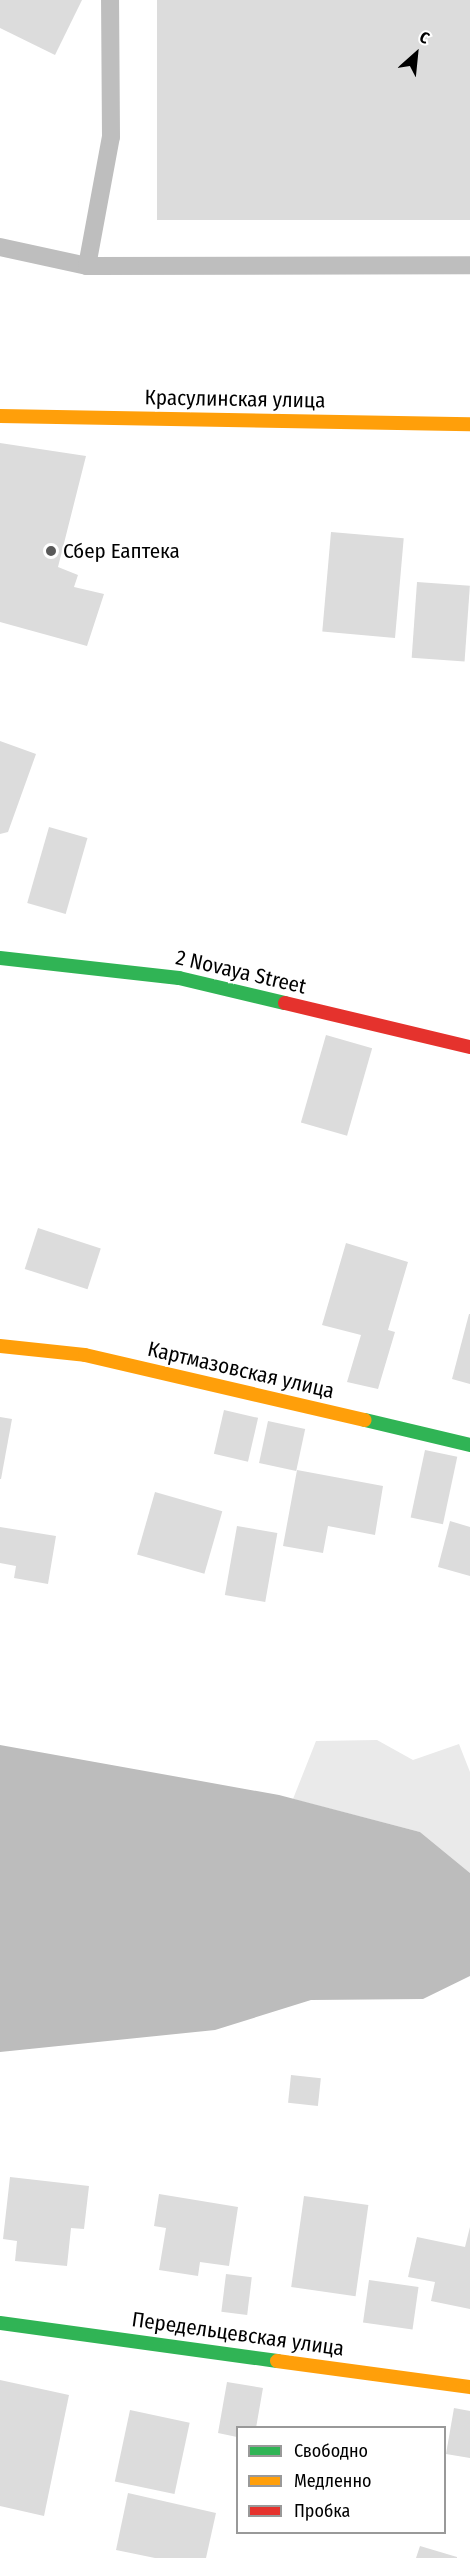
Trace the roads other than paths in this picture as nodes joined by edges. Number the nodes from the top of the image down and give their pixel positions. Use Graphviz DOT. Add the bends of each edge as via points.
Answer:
graph roads {
  1 [pos="111,0"];
  2 [pos="0,247"];
  3 [pos="470,265"];
  4 [pos="87,266"];
  5 [pos="0,416"];
  6 [pos="470,424"];
  7 [pos="0,958"];
  8 [pos="470,1047"];
  9 [pos="0,1346"];
  10 [pos="470,1445"];
  11 [pos="0,2324"];
  12 [pos="470,2387"];
  1 -- 4 [label="lane" via="111,137"];
  2 -- 4 [label="lane"];
  3 -- 4 [label="lane"];
  5 -- 6 [label="street, Красулинская улица"];
  7 -- 8 [label="street, 2 Novaya Street" via="179,978"];
  9 -- 10 [label="street, Картмазовская улица" via="86,1355"];
  11 -- 12 [label="street, Передельцевская улица"];
}
